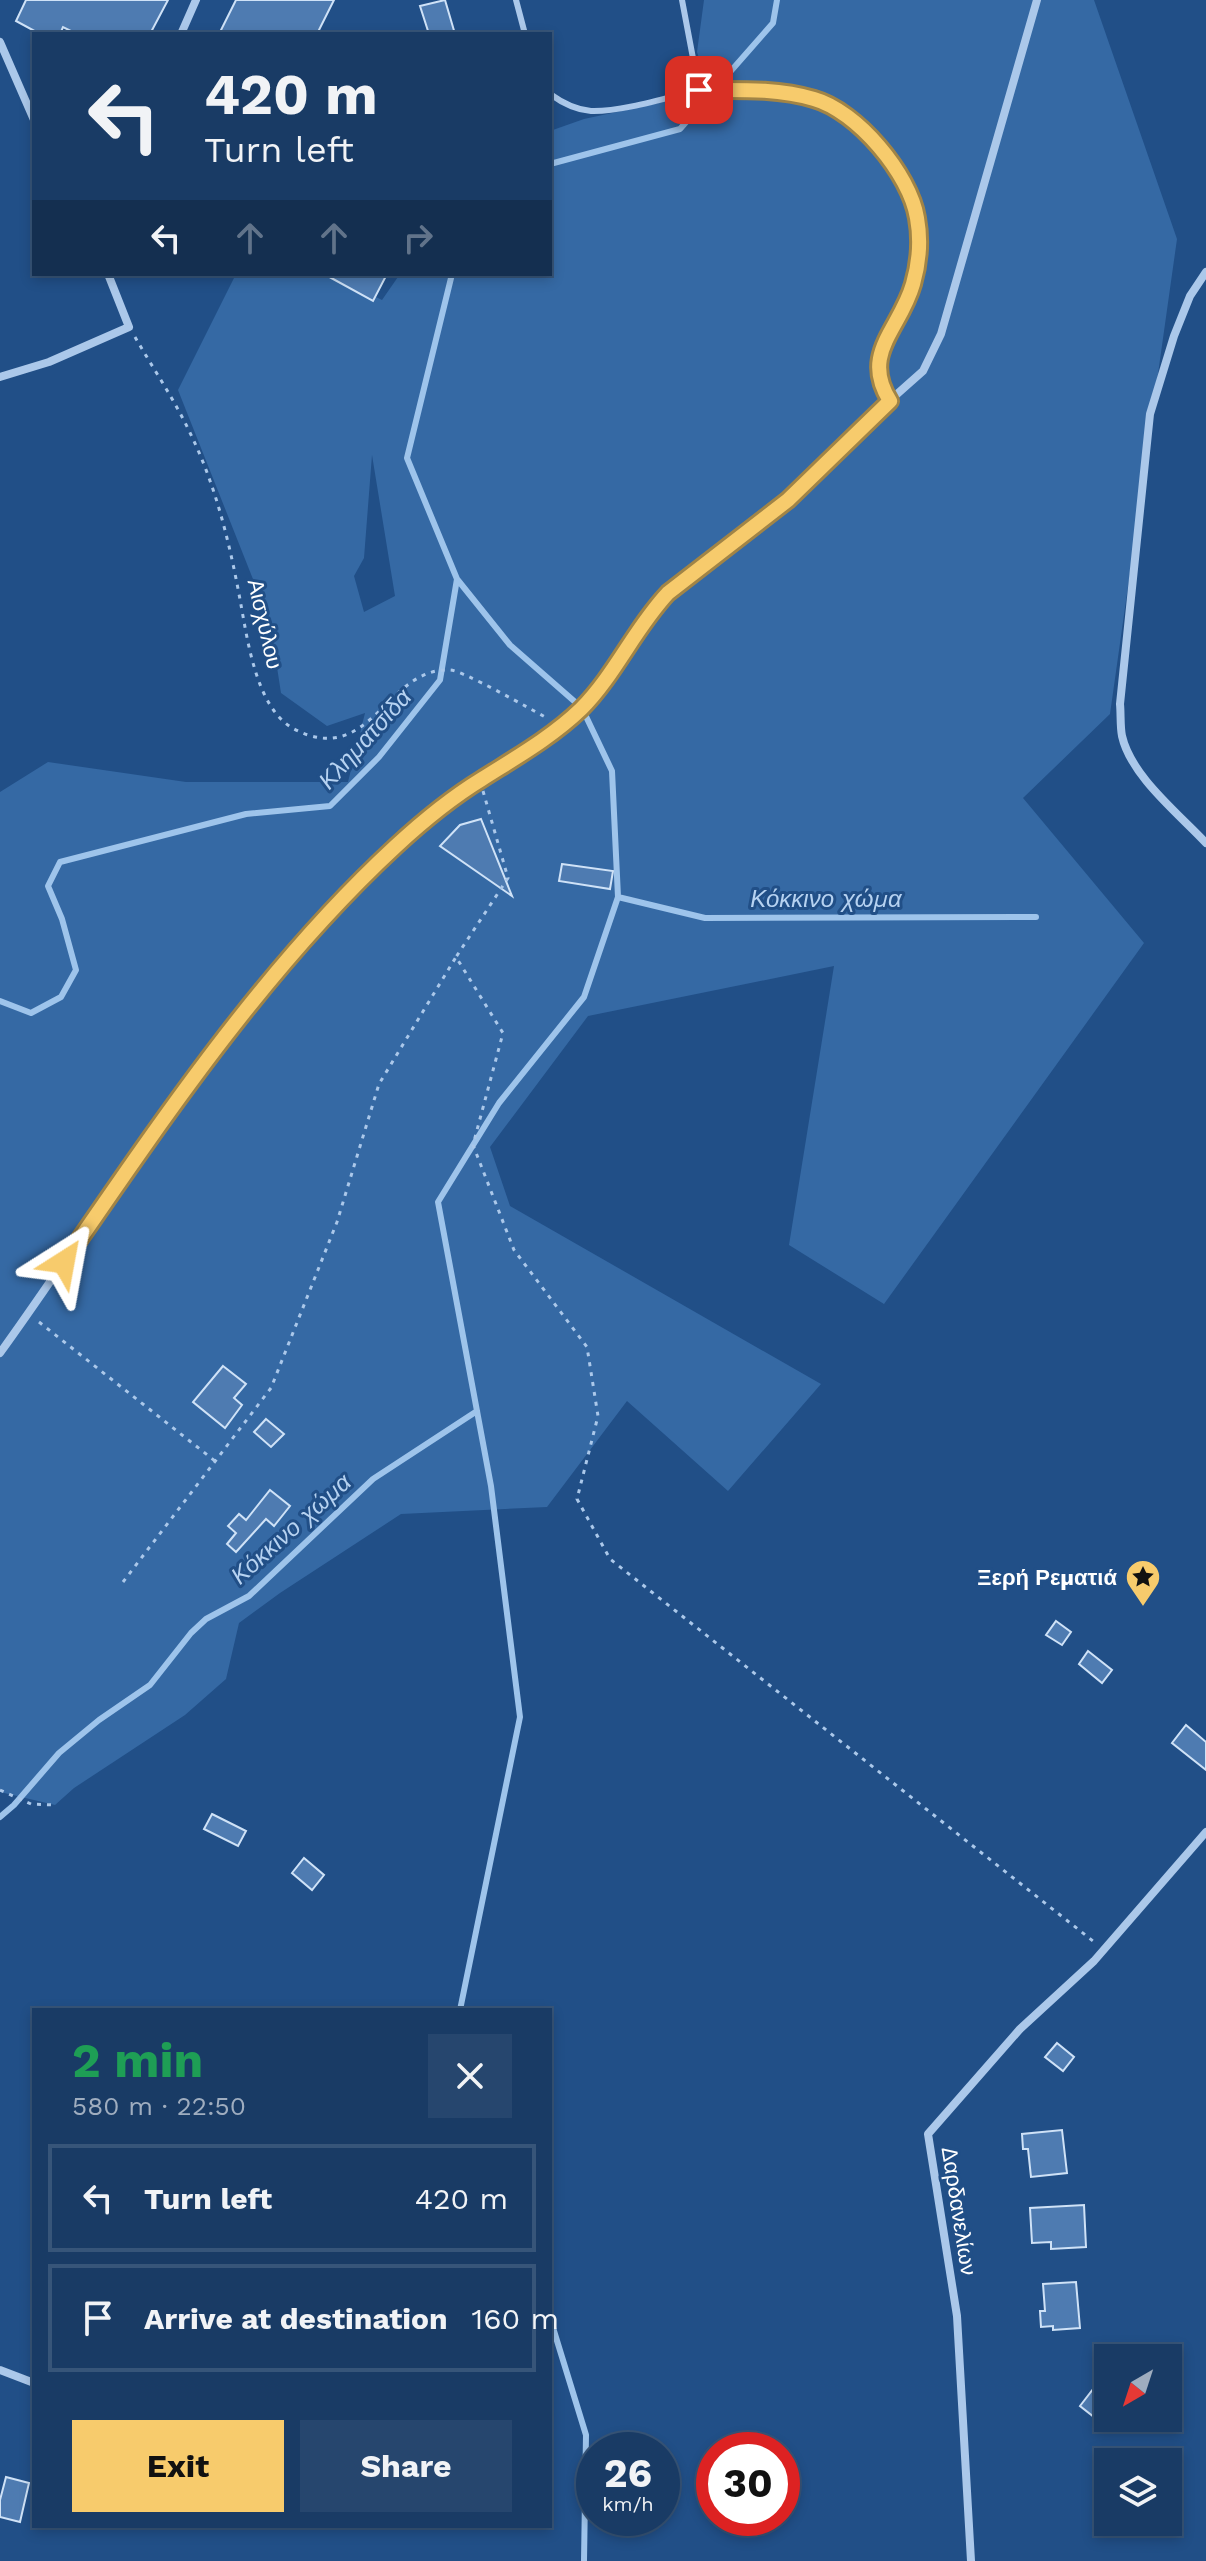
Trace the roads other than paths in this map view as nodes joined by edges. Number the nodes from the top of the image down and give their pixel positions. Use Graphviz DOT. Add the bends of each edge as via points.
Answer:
graph roads {
  1 [pos="196,0"];
  2 [pos="516,0"];
  3 [pos="682,0"];
  4 [pos="1037,0"];
  5 [pos="182,32"];
  6 [pos="524,32"];
  7 [pos="0,42"];
  8 [pos="699,90"];
  9 [pos="552,95"];
  10 [pos="32,115"];
  11 [pos="1206,272"];
  12 [pos="109,276"];
  13 [pos="0,377"];
  14 [pos="890,401"];
  15 [pos="1206,843"];
  16 [pos="0,1353"];
  17 [pos="1206,1832"];
  18 [pos="0,2370"];
  19 [pos="32,2382"];
  20 [pos="971,2561"];
  1 -- 5 [label="street"];
  2 -- 6 [label="lane"];
  3 -- 8 [label="lane"];
  4 -- 14 [label="street" via="941,334 923,371"];
  7 -- 10 [label="street"];
  8 -- 9 [label="lane" via="590,111"];
  8 -- 14 [label="street" via="764,91 815,99 848,115 899,174 917,215 920,248 913,285 878,367"];
  11 -- 15 [label="street" via="1174,336 1150,414 1120,704 1130,756"];
  12 -- 13 [label="street" via="129,327"];
  14 -- 16 [label="street" via="788,500 668,593 582,708 429,815 376,865 235,1025"];
  17 -- 20 [label="street, Δαρδανελίων" via="928,2134 957,2316"];
  18 -- 19 [label="street"];
}
